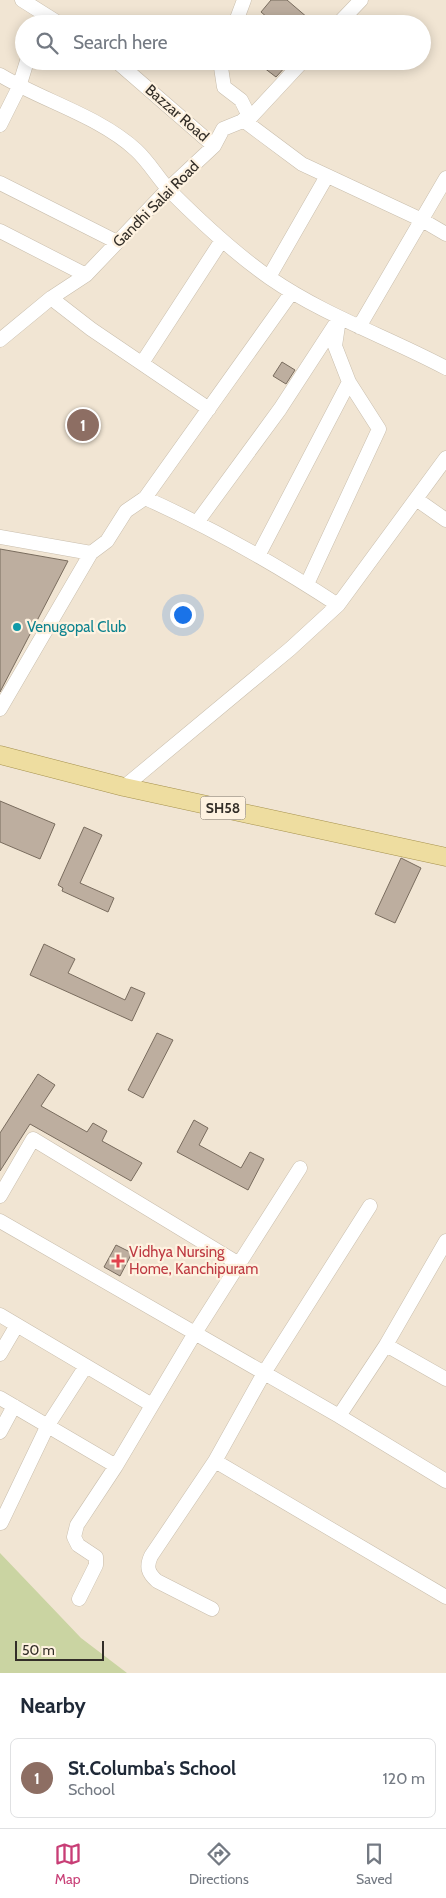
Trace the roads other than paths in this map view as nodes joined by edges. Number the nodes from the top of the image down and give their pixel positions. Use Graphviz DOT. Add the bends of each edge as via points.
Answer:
graph roads {
  1 [pos="22,0"];
  2 [pos="244,0"];
  3 [pos="361,0"];
  4 [pos="42,15"];
  5 [pos="238,15"];
  6 [pos="347,15"];
  7 [pos="24,70"];
  8 [pos="126,70"];
  9 [pos="221,70"];
  10 [pos="294,70"];
  11 [pos="0,75"];
  12 [pos="19,87"];
  13 [pos="247,119"];
  14 [pos="0,125"];
  15 [pos="214,146"];
  16 [pos="327,176"];
  17 [pos="446,178"];
  18 [pos="0,183"];
  19 [pos="168,189"];
  20 [pos="422,220"];
  21 [pos="0,232"];
  22 [pos="446,234"];
  23 [pos="222,240"];
  24 [pos="117,242"];
  25 [pos="86,275"];
  26 [pos="269,277"];
  27 [pos="292,292"];
  28 [pos="51,298"];
  29 [pos="339,318"];
  30 [pos="359,327"];
  31 [pos="0,340"];
  32 [pos="142,363"];
  33 [pos="446,368"];
  34 [pos="349,382"];
  35 [pos="209,410"];
  36 [pos="446,458"];
  37 [pos="145,498"];
  38 [pos="416,499"];
  39 [pos="446,520"];
  40 [pos="198,521"];
  41 [pos="0,537"];
  42 [pos="91,553"];
  43 [pos="258,556"];
  44 [pos="306,584"];
  45 [pos="338,606"];
  46 [pos="0,709"];
  47 [pos="0,756"];
  48 [pos="124,787"];
  49 [pos="446,857"];
  50 [pos="300,1168"];
  51 [pos="0,1196"];
  52 [pos="370,1206"];
  53 [pos="0,1221"];
  54 [pos="446,1241"];
  55 [pos="239,1264"];
  56 [pos="0,1315"];
  57 [pos="17,1325"];
  58 [pos="195,1333"];
  59 [pos="386,1345"];
  60 [pos="0,1354"];
  61 [pos="86,1366"];
  62 [pos="264,1373"];
  63 [pos="446,1379"];
  64 [pos="0,1398"];
  65 [pos="152,1405"];
  66 [pos="14,1406"];
  67 [pos="339,1416"];
  68 [pos="48,1425"];
  69 [pos="0,1432"];
  70 [pos="215,1460"];
  71 [pos="116,1466"];
  72 [pos="446,1481"];
  73 [pos="1,1522"];
  74 [pos="446,1597"];
  75 [pos="79,1598"];
  76 [pos="212,1609"];
  1 -- 4 [label="street"];
  2 -- 5 [label="street"];
  3 -- 6 [label="street"];
  7 -- 12 [label="street"];
  8 -- 15 [label="street, Bazzar Road"];
  9 -- 13 [label="street" via="224,87 241,100"];
  10 -- 13 [label="street, Gandhi Salai Road"];
  11 -- 12 [label="street"];
  12 -- 14 [label="street"];
  12 -- 19 [label="street" via="108,128 136,150"];
  13 -- 15 [label="street, Gandhi Salai Road" via="223,129"];
  13 -- 16 [label="street" via="302,164"];
  15 -- 19 [label="street, Gandhi Salai Road"];
  16 -- 20 [label="street"];
  16 -- 26 [label="street"];
  17 -- 20 [label="street"];
  18 -- 24 [label="street"];
  19 -- 23 [label="street"];
  19 -- 24 [label="street, Gandhi Salai Road"];
  20 -- 22 [label="street"];
  20 -- 30 [label="street"];
  21 -- 25 [label="street"];
  23 -- 26 [label="street"];
  23 -- 32 [label="street"];
  24 -- 25 [label="street, Gandhi Salai Road"];
  25 -- 28 [label="street, Gandhi Salai Road"];
  26 -- 27 [label="street"];
  27 -- 29 [label="street"];
  27 -- 35 [label="street"];
  28 -- 31 [label="street, Gandhi Salai Road"];
  28 -- 32 [label="street"];
  29 -- 30 [label="street"];
  29 -- 34 [label="street" via="335,346"];
  29 -- 40 [label="street" via="280,409"];
  30 -- 33 [label="street"];
  32 -- 35 [label="street"];
  34 -- 43 [label="street"];
  34 -- 44 [label="street" via="379,429"];
  35 -- 37 [label="street"];
  36 -- 38 [label="street"];
  37 -- 40 [label="street"];
  37 -- 42 [label="street" via="126,511 108,541"];
  38 -- 39 [label="street"];
  38 -- 45 [label="street"];
  40 -- 43 [label="street"];
  41 -- 42 [label="street"];
  42 -- 46 [label="street"];
  43 -- 44 [label="street"];
  44 -- 45 [label="street"];
  45 -- 48 [label="street"];
  47 -- 48 [label="main road, SH58"];
  48 -- 49 [label="main road, SH58"];
  50 -- 55 [label="street"];
  51 -- 55 [label="street" via="33,1138"];
  52 -- 62 [label="street"];
  53 -- 58 [label="street"];
  54 -- 59 [label="street"];
  55 -- 58 [label="street"];
  56 -- 57 [label="street"];
  57 -- 60 [label="street"];
  57 -- 61 [label="street"];
  58 -- 62 [label="street"];
  58 -- 65 [label="street"];
  59 -- 63 [label="street"];
  59 -- 67 [label="street"];
  61 -- 65 [label="street"];
  61 -- 68 [label="street"];
  62 -- 67 [label="street"];
  62 -- 70 [label="street"];
  64 -- 66 [label="street"];
  65 -- 71 [label="street"];
  66 -- 68 [label="street"];
  66 -- 69 [label="street"];
  67 -- 72 [label="street"];
  68 -- 71 [label="street"];
  68 -- 73 [label="street"];
  70 -- 74 [label="street"];
  70 -- 76 [label="street" via="151,1556 148,1566 151,1576 157,1581"];
  71 -- 75 [label="street" via="77,1525 74,1537 78,1545 96,1557 96,1565"];
}
